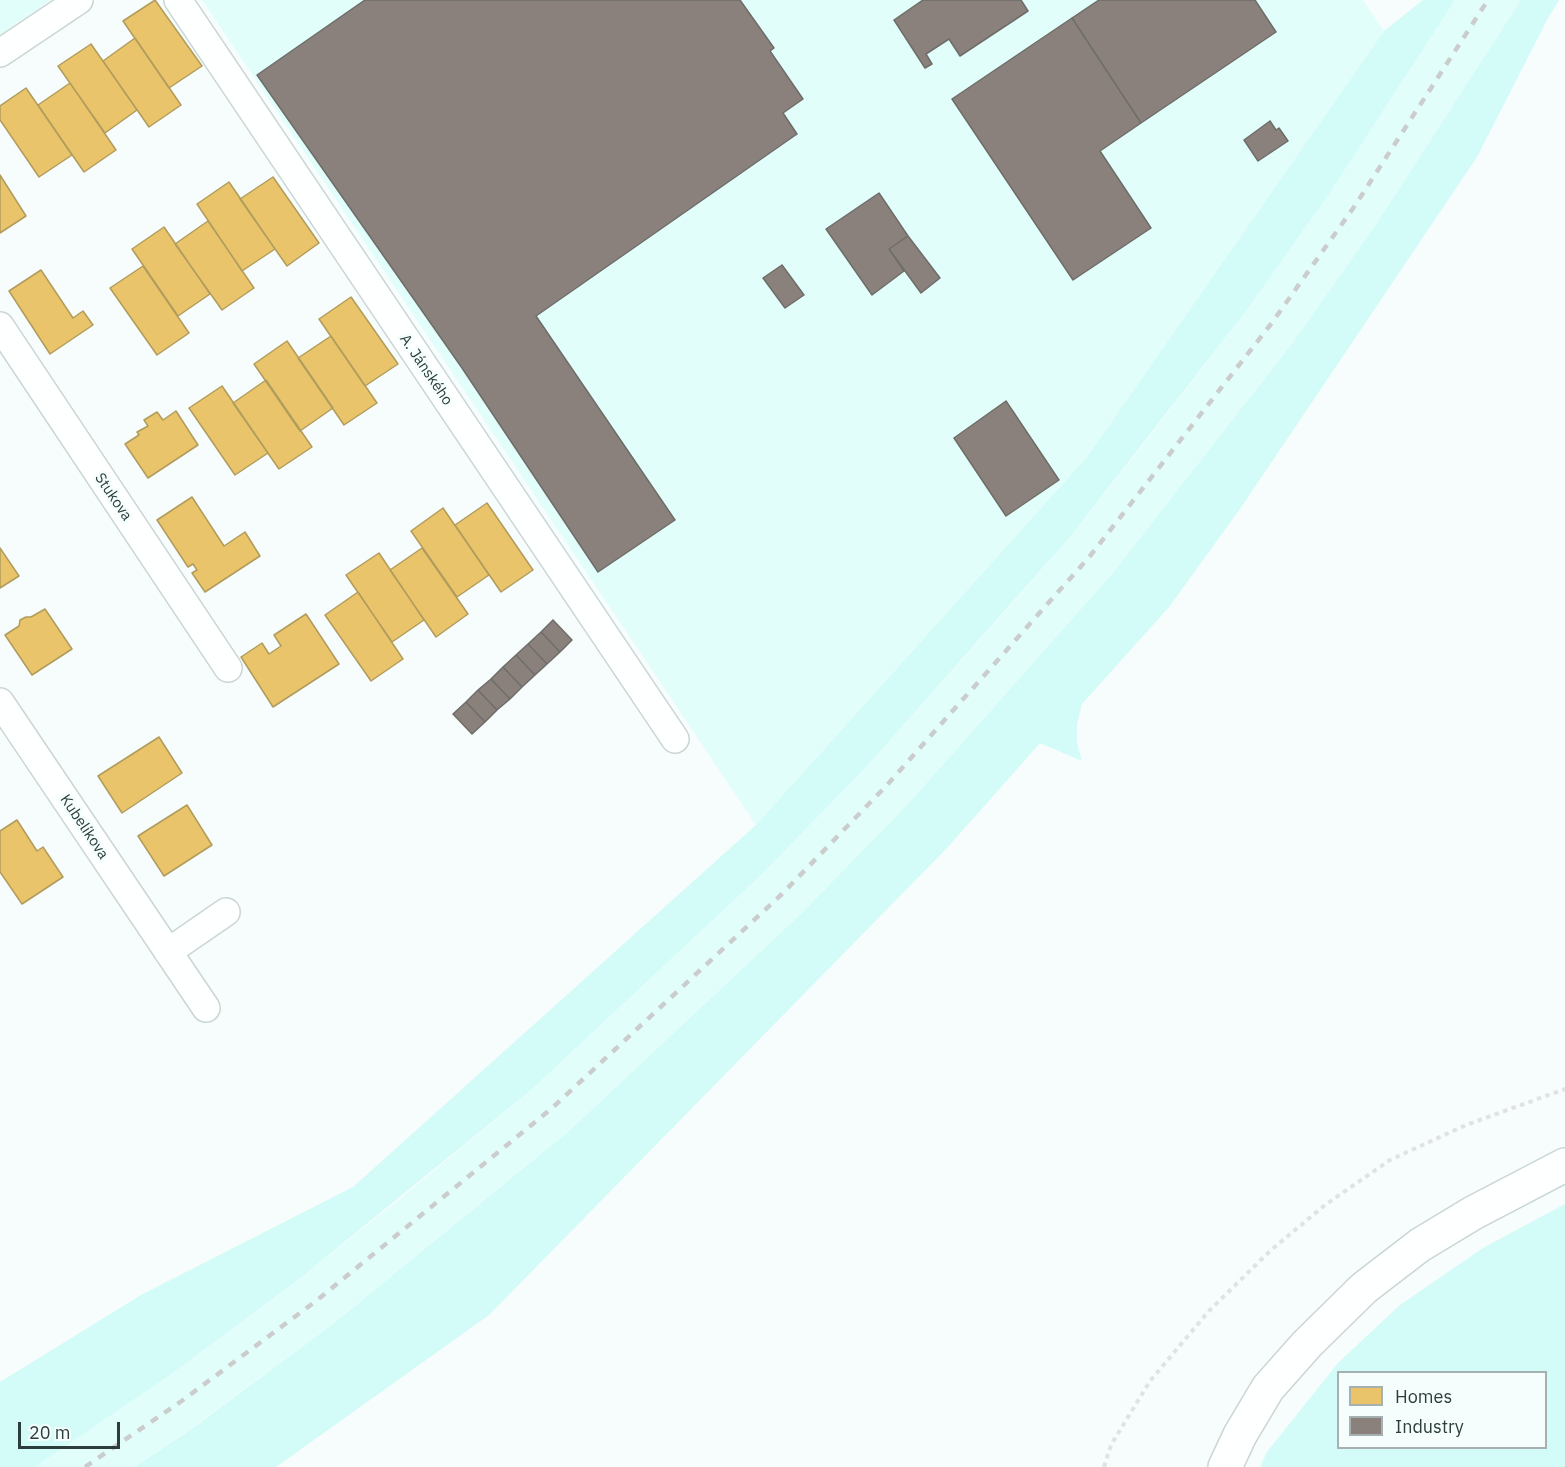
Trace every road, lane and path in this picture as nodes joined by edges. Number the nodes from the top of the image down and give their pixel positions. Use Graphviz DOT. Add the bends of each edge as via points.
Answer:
graph roads {
  1 [pos="79,0"];
  2 [pos="178,0"];
  3 [pos="0,53"];
  4 [pos="0,326"];
  5 [pos="228,668"];
  6 [pos="0,702"];
  7 [pos="675,739"];
  8 [pos="226,912"];
  9 [pos="168,952"];
  10 [pos="206,1008"];
  11 [pos="1565,1089"];
  12 [pos="1565,1165"];
  13 [pos="1104,1467"];
  14 [pos="1225,1467"];
  1 -- 3 [label="street"];
  2 -- 7 [label="street, A. Jánského"];
  4 -- 5 [label="street, Stukova"];
  6 -- 9 [label="street, Kubelíkova"];
  8 -- 9 [label="street"];
  9 -- 10 [label="street, Kubelíkova"];
  11 -- 13 [label="path" via="1466,1125 1390,1160 1325,1205 1270,1251 1209,1311 1149,1381 1111,1445"];
  12 -- 14 [label="highway" via="1473,1213 1364,1288 1268,1388"];
}
